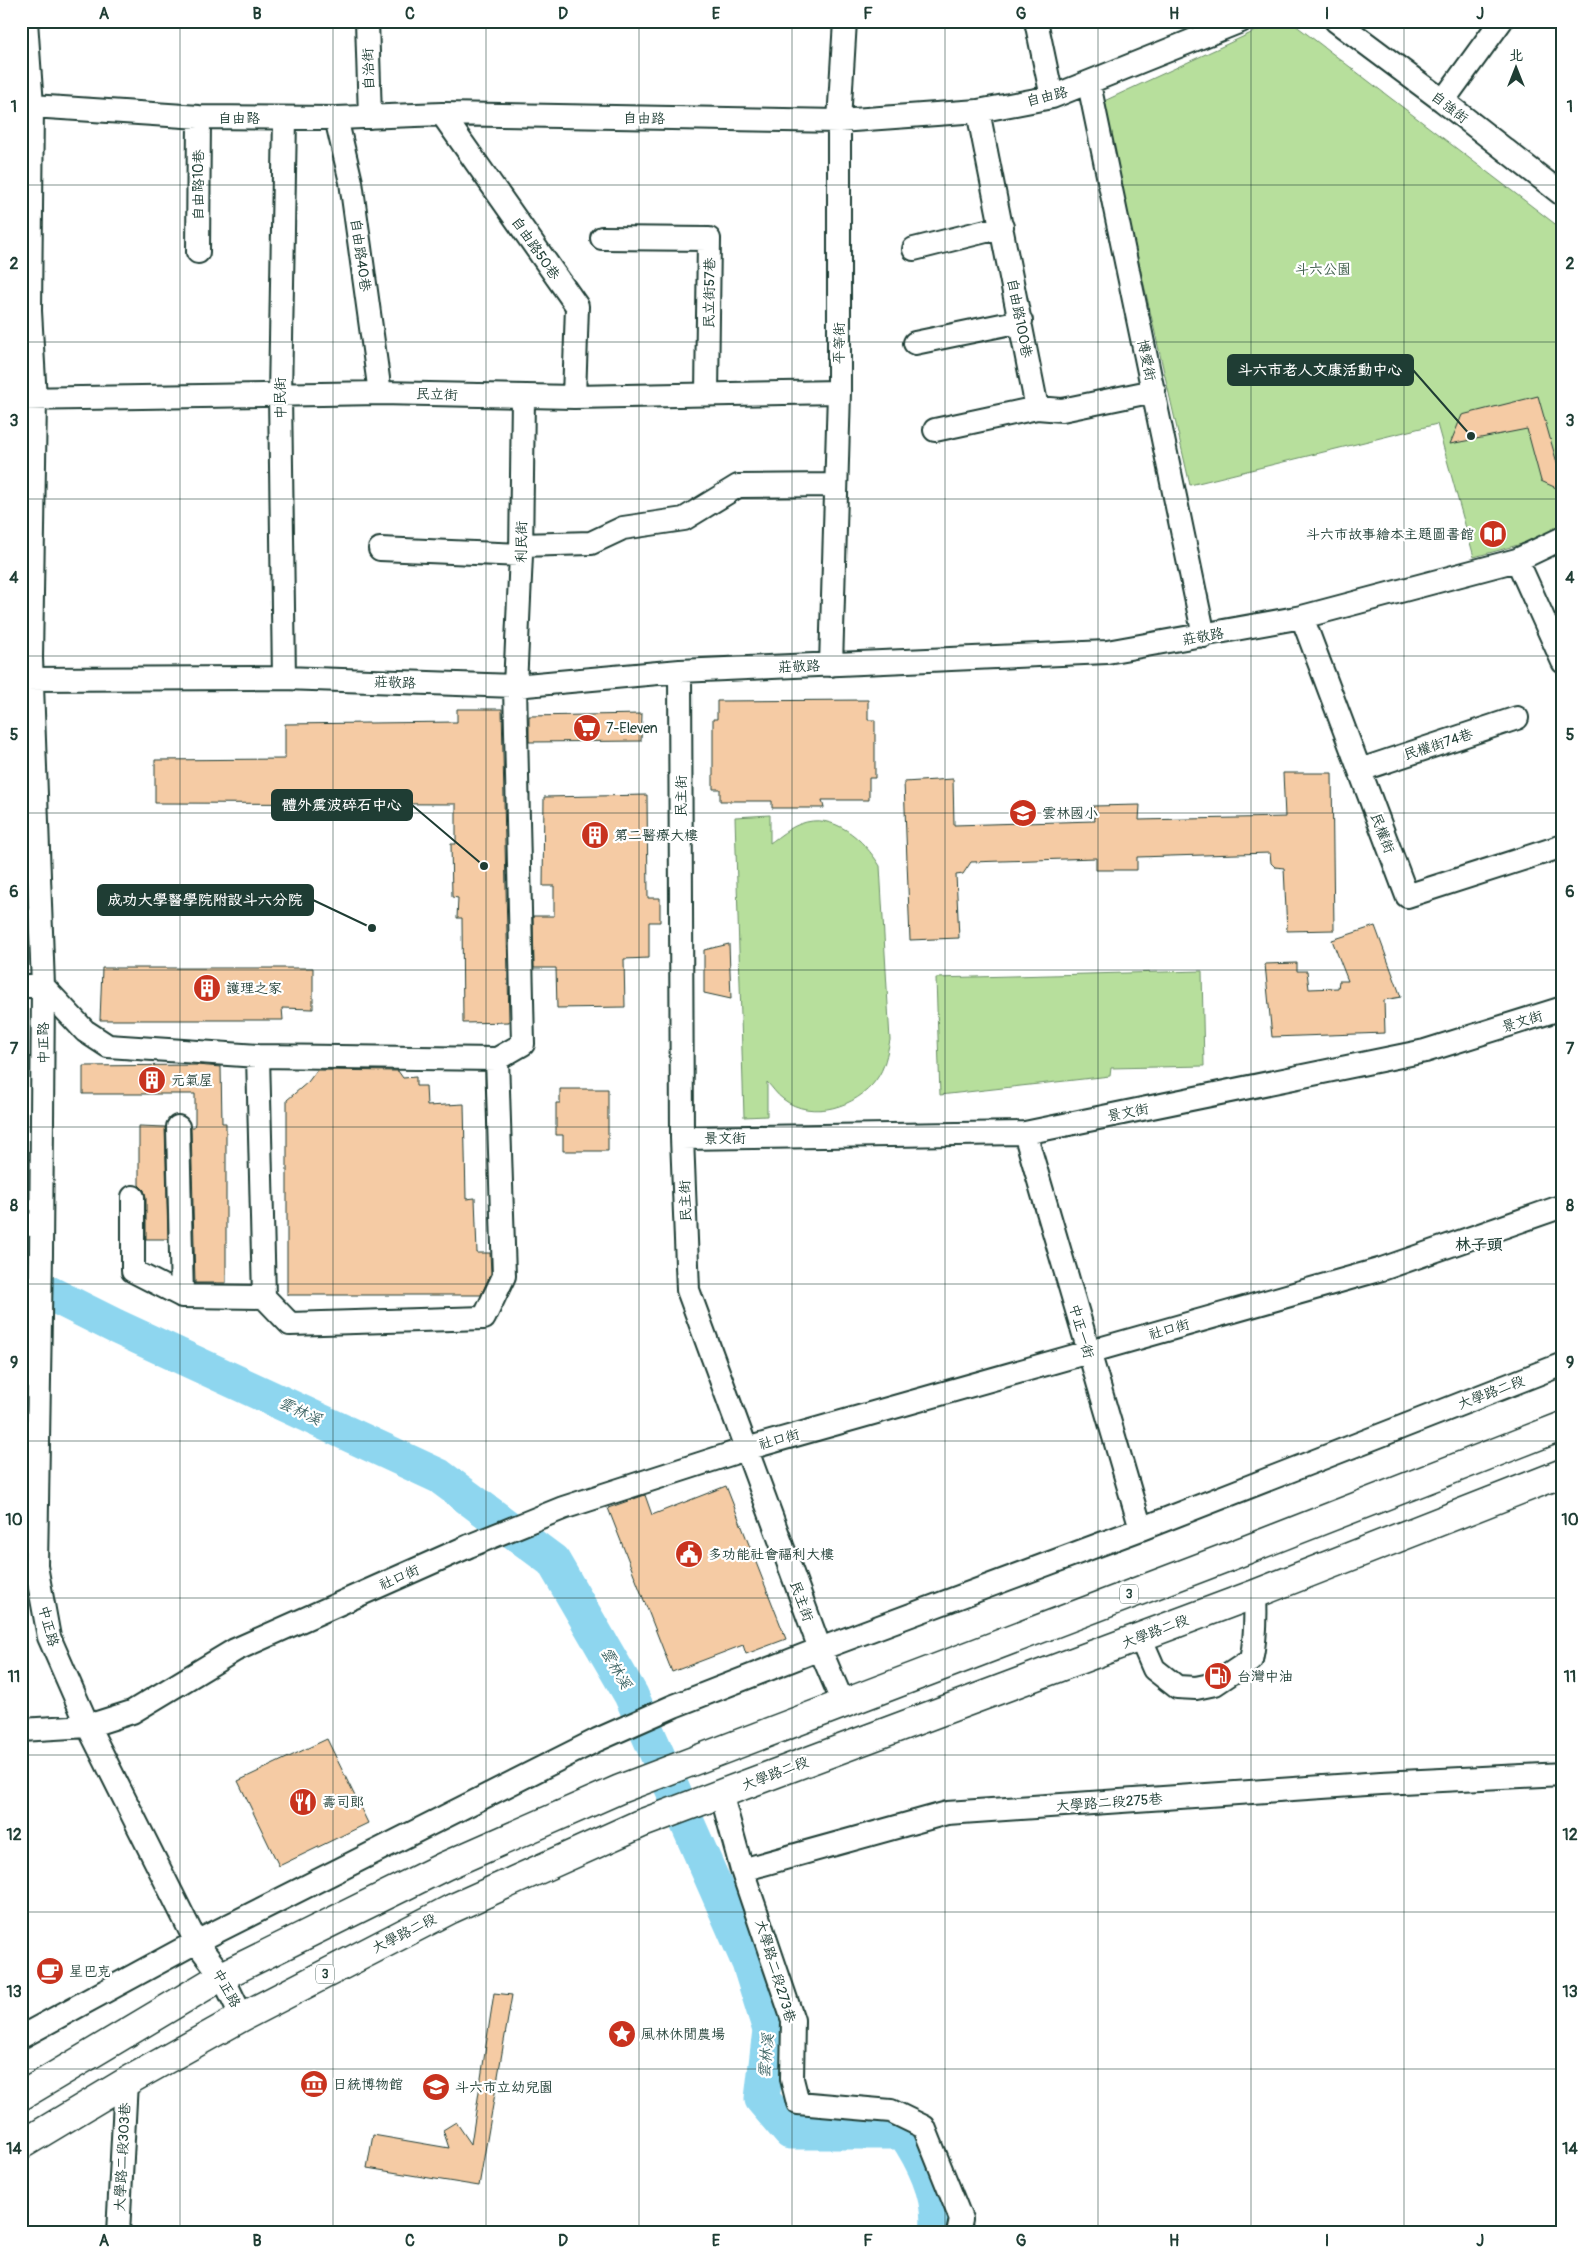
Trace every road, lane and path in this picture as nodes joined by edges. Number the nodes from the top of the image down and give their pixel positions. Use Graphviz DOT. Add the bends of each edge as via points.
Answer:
graph roads {
  1 [pos="26,21"];
  2 [pos="366,21"];
  3 [pos="845,21"];
  4 [pos="1036,21"];
  5 [pos="1241,21"];
  6 [pos="1336,21"];
  7 [pos="1501,21"];
  8 [pos="24,46"];
  9 [pos="1090,84"];
  10 [pos="1052,98"];
  11 [pos="1443,101"];
  12 [pos="32,106"];
  13 [pos="978,111"];
  14 [pos="442,114"];
  15 [pos="199,117"];
  16 [pos="370,117"];
  17 [pos="285,118"];
  18 [pos="336,118"];
  19 [pos="839,121"];
  20 [pos="1563,195"];
  21 [pos="25,203"];
  22 [pos="1002,227"];
  23 [pos="602,238"];
  24 [pos="914,249"];
  25 [pos="198,252"];
  26 [pos="26,311"];
  27 [pos="1021,321"];
  28 [pos="915,343"];
  29 [pos="1154,391"];
  30 [pos="380,392"];
  31 [pos="839,392"];
  32 [pos="707,394"];
  33 [pos="280,395"];
  34 [pos="523,397"];
  35 [pos="574,397"];
  36 [pos="28,399"];
  37 [pos="1037,408"];
  38 [pos="935,430"];
  39 [pos="836,485"];
  40 [pos="27,515"];
  41 [pos="1563,538"];
  42 [pos="380,549"];
  43 [pos="521,550"];
  44 [pos="1517,560"];
  45 [pos="1302,617"];
  46 [pos="1204,636"];
  47 [pos="1563,662"];
  48 [pos="831,665"];
  49 [pos="680,671"];
  50 [pos="284,678"];
  51 [pos="26,679"];
  52 [pos="515,686"];
  53 [pos="1517,718"];
  54 [pos="1360,770"];
  55 [pos="1563,846"];
  56 [pos="32,986"];
  57 [pos="1563,1008"];
  58 [pos="258,1056"];
  59 [pos="497,1058"];
  60 [pos="178,1127"];
  61 [pos="1025,1132"];
  62 [pos="682,1138"];
  63 [pos="133,1197"];
  64 [pos="1563,1206"];
  65 [pos="31,1225"];
  66 [pos="182,1296"];
  67 [pos="264,1297"];
  68 [pos="1088,1352"];
  69 [pos="1563,1364"];
  70 [pos="1563,1426"];
  71 [pos="746,1449"];
  72 [pos="1563,1473"];
  73 [pos="1142,1529"];
  74 [pos="1254,1594"];
  75 [pos="1072,1616"];
  76 [pos="1140,1636"];
  77 [pos="820,1649"];
  78 [pos="1086,1657"];
  79 [pos="843,1703"];
  80 [pos="88,1726"];
  81 [pos="21,1730"];
  82 [pos="1563,1774"];
  83 [pos="715,1795"];
  84 [pos="742,1870"];
  85 [pos="196,1942"];
  86 [pos="222,1976"];
  87 [pos="242,2017"];
  88 [pos="21,2037"];
  89 [pos="126,2082"];
  90 [pos="21,2096"];
  91 [pos="21,2145"];
  92 [pos="118,2233"];
  93 [pos="958,2233"];
  1 -- 8 [label="street, 中正路"];
  2 -- 16 [label="street, 自治街"];
  3 -- 19 [label="street, 平等街"];
  4 -- 10 [label="street"];
  5 -- 9 [label="street, 自由路"];
  6 -- 11 [label="street, 自強街"];
  7 -- 11 [label="street"];
  8 -- 12 [label="street, 中正路"];
  9 -- 10 [label="street, 自由路"];
  9 -- 29 [label="street, 博愛街"];
  10 -- 13 [label="street, 自由路"];
  11 -- 20 [label="street, 自強街"];
  12 -- 15 [label="street, 自由路"];
  12 -- 21 [label="street, 中正路"];
  13 -- 19 [label="street, 自由路"];
  13 -- 22 [label="street, 自由路100巷"];
  14 -- 16 [label="street, 自由路"];
  14 -- 19 [label="street, 自由路"];
  14 -- 35 [label="street, 自由路50巷" via="577,306"];
  15 -- 17 [label="street, 自由路"];
  15 -- 25 [label="street, 自由路10巷"];
  16 -- 18 [label="street, 自由路"];
  17 -- 18 [label="street, 自由路"];
  17 -- 33 [label="street, 中民街"];
  18 -- 30 [label="street, 自由路40巷" via="351,182"];
  19 -- 31 [label="street, 平等街"];
  21 -- 26 [label="street, 中正路"];
  22 -- 24 [label="street"];
  22 -- 27 [label="street, 自由路100巷"];
  23 -- 32 [label="street, 民立街57巷" via="709,239"];
  26 -- 36 [label="street, 中正路"];
  27 -- 28 [label="street"];
  27 -- 37 [label="street, 自由路100巷"];
  29 -- 37 [label="street" via="1062,410"];
  29 -- 46 [label="street, 博愛街"];
  30 -- 33 [label="street, 民立街"];
  30 -- 34 [label="street, 民立街"];
  31 -- 32 [label="street, 民立街"];
  31 -- 39 [label="street, 平等街"];
  32 -- 35 [label="street, 民立街"];
  33 -- 36 [label="street, 民立街"];
  33 -- 50 [label="street, 中民街"];
  34 -- 35 [label="street, 民立街"];
  34 -- 43 [label="street, 利民街"];
  36 -- 40 [label="street, 中正路"];
  37 -- 38 [label="street"];
  39 -- 43 [label="street" via="738,486 684,519 623,528 591,543"];
  39 -- 48 [label="street, 平等街"];
  40 -- 51 [label="street, 中正路"];
  41 -- 44 [label="street, 莊敬路"];
  42 -- 43 [label="street"];
  43 -- 52 [label="street, 利民街"];
  44 -- 45 [label="street, 莊敬路"];
  44 -- 47 [label="street"];
  45 -- 46 [label="street, 莊敬路"];
  45 -- 54 [label="street, 民權街"];
  46 -- 48 [label="street, 莊敬路" via="1107,652"];
  48 -- 49 [label="street, 莊敬路"];
  49 -- 52 [label="street, 莊敬路"];
  49 -- 62 [label="street, 民主街"];
  50 -- 51 [label="street, 莊敬路"];
  50 -- 52 [label="street, 莊敬路"];
  51 -- 56 [label="street, 中正路"];
  52 -- 59 [label="street, 利民街" via="523,1044"];
  53 -- 54 [label="street, 民權街74巷"];
  54 -- 55 [label="street, 民權街" via="1407,896"];
  56 -- 58 [label="street" via="108,1046"];
  56 -- 65 [label="street, 中正路"];
  57 -- 61 [label="street, 景文街" via="1426,1051"];
  58 -- 59 [label="street"];
  58 -- 67 [label="street"];
  59 -- 67 [label="street" via="504,1276 484,1318 290,1324"];
  60 -- 66 [label="street"];
  61 -- 62 [label="street, 景文街"];
  61 -- 68 [label="street, 中正一街"];
  62 -- 71 [label="street, 民主街" via="688,1290"];
  63 -- 66 [label="street" via="132,1271"];
  64 -- 68 [label="street, 社口街" via="1382,1269"];
  65 -- 80 [label="street, 中正路" via="42,1254 36,1566 49,1637"];
  66 -- 67 [label="street"];
  68 -- 71 [label="street, 社口街"];
  68 -- 73 [label="street, 中正一街"];
  69 -- 73 [label="street, 大學路二段"];
  70 -- 75 [label="main road, 3"];
  71 -- 77 [label="street, 民主街"];
  71 -- 80 [label="street, 社口街" via="562,1508 468,1546 235,1650 132,1712"];
  72 -- 74 [label="main road, 大學路二段 / 3"];
  73 -- 77 [label="street, 大學路二段"];
  74 -- 76 [label="main road, 大學路二段 / 3"];
  74 -- 76 [label="street" via="1256,1627 1251,1660 1215,1684 1177,1687 1154,1669"];
  75 -- 78 [label="main road"];
  75 -- 79 [label="main road, 3"];
  76 -- 78 [label="main road, 大學路二段 / 3"];
  77 -- 79 [label="street, 民主街"];
  77 -- 85 [label="street, 大學路二段" via="597,1740"];
  78 -- 83 [label="main road, 大學路二段 / 3"];
  79 -- 86 [label="main road, 3" via="620,1789 445,1866"];
  80 -- 81 [label="street, 社口街"];
  80 -- 85 [label="street, 中正路"];
  82 -- 84 [label="street, 大學路二段275巷" via="947,1813"];
  83 -- 84 [label="street"];
  83 -- 87 [label="main road, 大學路二段 / 3" via="640,1824 451,1909"];
  84 -- 93 [label="street, 大學路二段273巷" via="793,2020 792,2079 798,2102 891,2111 924,2127 960,2219"];
  85 -- 86 [label="street, 中正路"];
  85 -- 88 [label="street, 大學路二段"];
  86 -- 87 [label="street, 中正路"];
  86 -- 90 [label="main road, 3"];
  87 -- 89 [label="main road, 大學路二段 / 3"];
  89 -- 91 [label="main road, 大學路二段 / 3"];
  89 -- 92 [label="street, 大學路二段303巷"];
}
